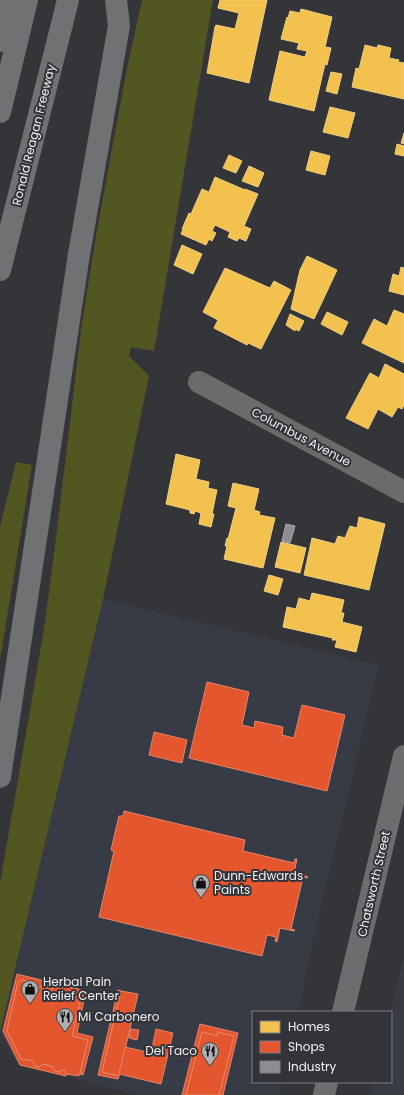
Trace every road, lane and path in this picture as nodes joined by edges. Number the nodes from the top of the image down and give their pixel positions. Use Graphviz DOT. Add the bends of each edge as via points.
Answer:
graph roads {
  1 [pos="10,0"];
  2 [pos="27,0"];
  3 [pos="68,0"];
  4 [pos="116,0"];
  5 [pos="0,41"];
  6 [pos="0,112"];
  7 [pos="0,270"];
  8 [pos="199,382"];
  9 [pos="404,492"];
  10 [pos="404,756"];
  11 [pos="0,777"];
  12 [pos="343,1011"];
  13 [pos="327,1083"];
  14 [pos="324,1095"];
  1 -- 5 [label="highway"];
  2 -- 6 [label="highway"];
  3 -- 7 [label="highway, Ronald Reagan Freeway"];
  4 -- 11 [label="highway" via="119,26 79,254"];
  8 -- 9 [label="street, Columbus Avenue"];
  10 -- 12 [label="main road, Chatsworth Street"];
  13 -- 14 [label="main road"];
}
